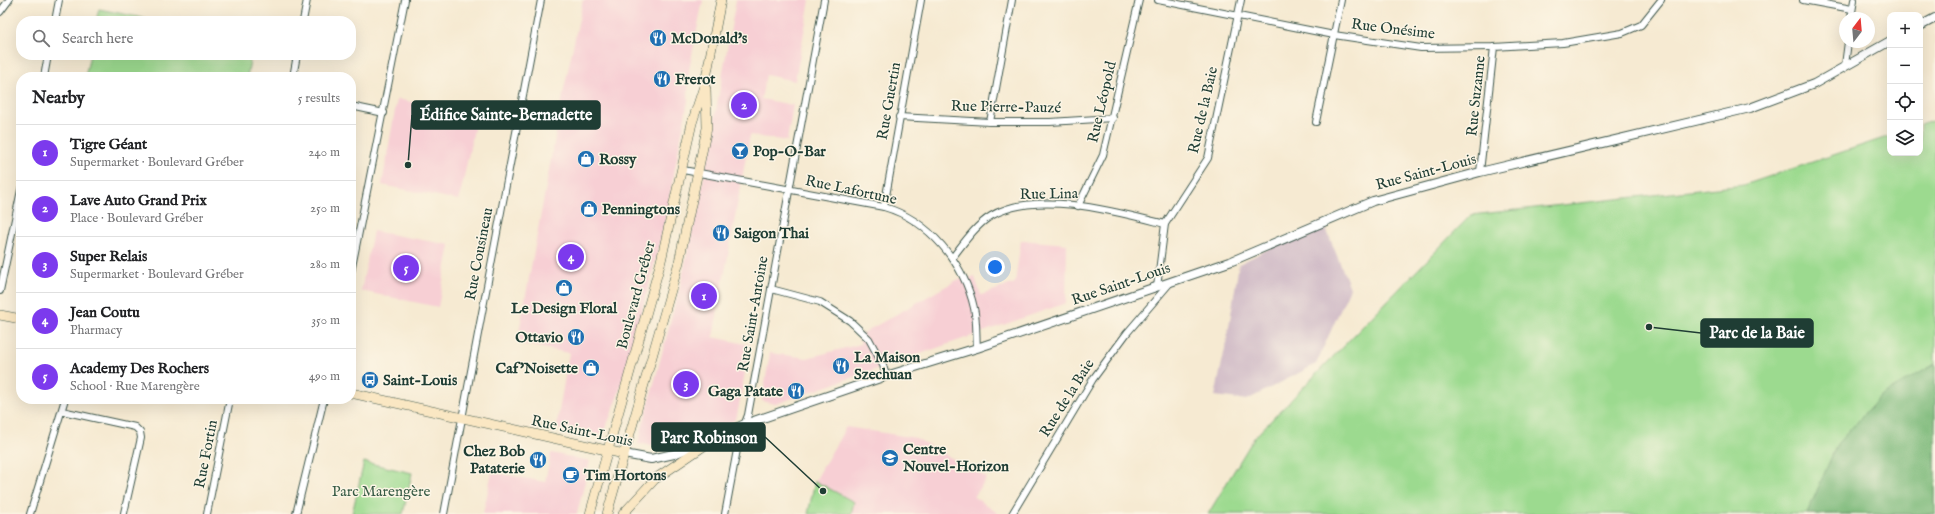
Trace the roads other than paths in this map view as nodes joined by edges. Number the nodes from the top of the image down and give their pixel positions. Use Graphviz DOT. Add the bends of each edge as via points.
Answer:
graph roads {
  1 [pos="9,0"];
  2 [pos="59,0"];
  3 [pos="307,0"];
  4 [pos="405,0"];
  5 [pos="541,0"];
  6 [pos="721,0"];
  7 [pos="824,0"];
  8 [pos="921,0"];
  9 [pos="1012,0"];
  10 [pos="1139,0"];
  11 [pos="1158,0"];
  12 [pos="1241,0"];
  13 [pos="1341,0"];
  14 [pos="1661,0"];
  15 [pos="1803,0"];
  16 [pos="1854,0"];
  17 [pos="1852,10"];
  18 [pos="0,12"];
  19 [pos="56,16"];
  20 [pos="304,16"];
  21 [pos="1238,16"];
  22 [pos="1935,18"];
  23 [pos="1923,24"];
  24 [pos="1334,35"];
  25 [pos="1887,43"];
  26 [pos="1494,47"];
  27 [pos="1847,48"];
  28 [pos="47,60"];
  29 [pos="296,60"];
  30 [pos="1845,65"];
  31 [pos="45,72"];
  32 [pos="294,72"];
  33 [pos="705,83"];
  34 [pos="356,107"];
  35 [pos="384,113"];
  36 [pos="899,117"];
  37 [pos="1113,118"];
  38 [pos="990,122"];
  39 [pos="1316,122"];
  40 [pos="682,170"];
  41 [pos="1480,172"];
  42 [pos="698,174"];
  43 [pos="790,190"];
  44 [pos="1078,206"];
  45 [pos="884,207"];
  46 [pos="16,214"];
  47 [pos="1165,224"];
  48 [pos="356,248"];
  49 [pos="952,258"];
  50 [pos="1169,284"];
  51 [pos="1157,287"];
  52 [pos="771,289"];
  53 [pos="0,291"];
  54 [pos="0,314"];
  55 [pos="16,318"];
  56 [pos="977,348"];
  57 [pos="886,376"];
  58 [pos="356,394"];
  59 [pos="64,404"];
  60 [pos="229,404"];
  61 [pos="323,404"];
  62 [pos="62,410"];
  63 [pos="461,418"];
  64 [pos="745,424"];
  65 [pos="720,435"];
  66 [pos="607,450"];
  67 [pos="624,454"];
  68 [pos="124,513"];
  69 [pos="30,514"];
  70 [pos="207,514"];
  71 [pos="296,514"];
  72 [pos="444,514"];
  73 [pos="590,514"];
  74 [pos="606,514"];
  75 [pos="623,514"];
  76 [pos="725,514"];
  77 [pos="1012,514"];
  1 -- 18 [label="street"];
  2 -- 19 [label="street"];
  3 -- 20 [label="street"];
  4 -- 35 [label="street"];
  5 -- 63 [label="street, Rue Cousineau"];
  6 -- 33 [label="main road, Boulevard Gréber"];
  7 -- 43 [label="street, Rue Saint-Antoine"];
  8 -- 36 [label="street, Rue Guertin"];
  9 -- 38 [label="street"];
  10 -- 37 [label="street, Rue Léopold"];
  11 -- 21 [label="street, Rue Onésime"];
  12 -- 21 [label="street, Rue de la Baie"];
  13 -- 24 [label="street"];
  14 -- 26 [label="street, Rue Onésime" via="1641,25 1622,33 1563,43"];
  15 -- 17 [label="street"];
  16 -- 17 [label="street"];
  21 -- 24 [label="street, Rue Onésime"];
  21 -- 47 [label="street, Rue de la Baie" via="1208,158"];
  22 -- 23 [label="street"];
  24 -- 26 [label="street, Rue Onésime" via="1421,48"];
  24 -- 39 [label="street"];
  25 -- 30 [label="street, Rue Saint-Louis"];
  26 -- 41 [label="street, Rue Suzanne"];
  27 -- 30 [label="street"];
  28 -- 31 [label="street"];
  29 -- 32 [label="street"];
  30 -- 41 [label="street, Rue Saint-Louis" via="1814,84 1750,108"];
  33 -- 40 [label="main road, Boulevard Gréber" via="692,123"];
  33 -- 42 [label="main road, Boulevard Gréber" via="707,128"];
  34 -- 35 [label="street"];
  35 -- 48 [label="street"];
  36 -- 38 [label="street, Rue Pierre-Pauzé"];
  36 -- 45 [label="street, Rue Guertin"];
  37 -- 38 [label="street, Rue Pierre-Pauzé"];
  37 -- 44 [label="street, Rue Léopold" via="1103,155"];
  40 -- 42 [label="street, Rue Lafortune"];
  40 -- 66 [label="main road, Boulevard Gréber" via="661,261"];
  41 -- 50 [label="street, Rue Saint-Louis" via="1373,201 1232,261"];
  42 -- 43 [label="street, Rue Lafortune"];
  42 -- 67 [label="main road, Boulevard Gréber" via="678,262"];
  43 -- 45 [label="street, Rue Lafortune"];
  43 -- 52 [label="street, Rue Saint-Antoine"];
  44 -- 47 [label="street, Rue Lina" via="1101,208"];
  44 -- 49 [label="street, Rue Lina" via="1038,204 1004,209 990,217"];
  45 -- 49 [label="street, Rue Lafortune" via="912,219"];
  46 -- 53 [label="street"];
  47 -- 51 [label="street, Rue de la Baie"];
  49 -- 56 [label="street, Rue Lafortune" via="966,283 975,309"];
  50 -- 51 [label="street, Rue Saint-Louis"];
  50 -- 77 [label="street, Rue de la Baie" via="1093,379"];
  51 -- 56 [label="street, Rue Saint-Louis"];
  52 -- 57 [label="street" via="820,302 850,320 869,339"];
  52 -- 64 [label="street, Rue Saint-Antoine"];
  54 -- 55 [label="main road"];
  56 -- 57 [label="street, Rue Saint-Louis"];
  57 -- 64 [label="street, Rue Saint-Louis"];
  58 -- 63 [label="main road, Rue Saint-Louis"];
  59 -- 62 [label="street"];
  60 -- 70 [label="street, Rue Fortin"];
  61 -- 71 [label="street"];
  62 -- 68 [label="street" via="135,427 140,432 141,438"];
  62 -- 69 [label="street"];
  63 -- 66 [label="main road, Rue Saint-Louis"];
  63 -- 72 [label="street, Rue Cousineau"];
  64 -- 65 [label="street, Rue Saint-Louis"];
  64 -- 76 [label="street, Rue Saint-Antoine" via="739,439"];
  65 -- 67 [label="street, Rue Saint-Louis" via="659,458"];
  65 -- 75 [label="main road" via="659,475"];
  66 -- 67 [label="main road, Rue Saint-Louis"];
  66 -- 73 [label="main road, Boulevard Gréber"];
  67 -- 74 [label="main road, Boulevard Gréber"];
}
